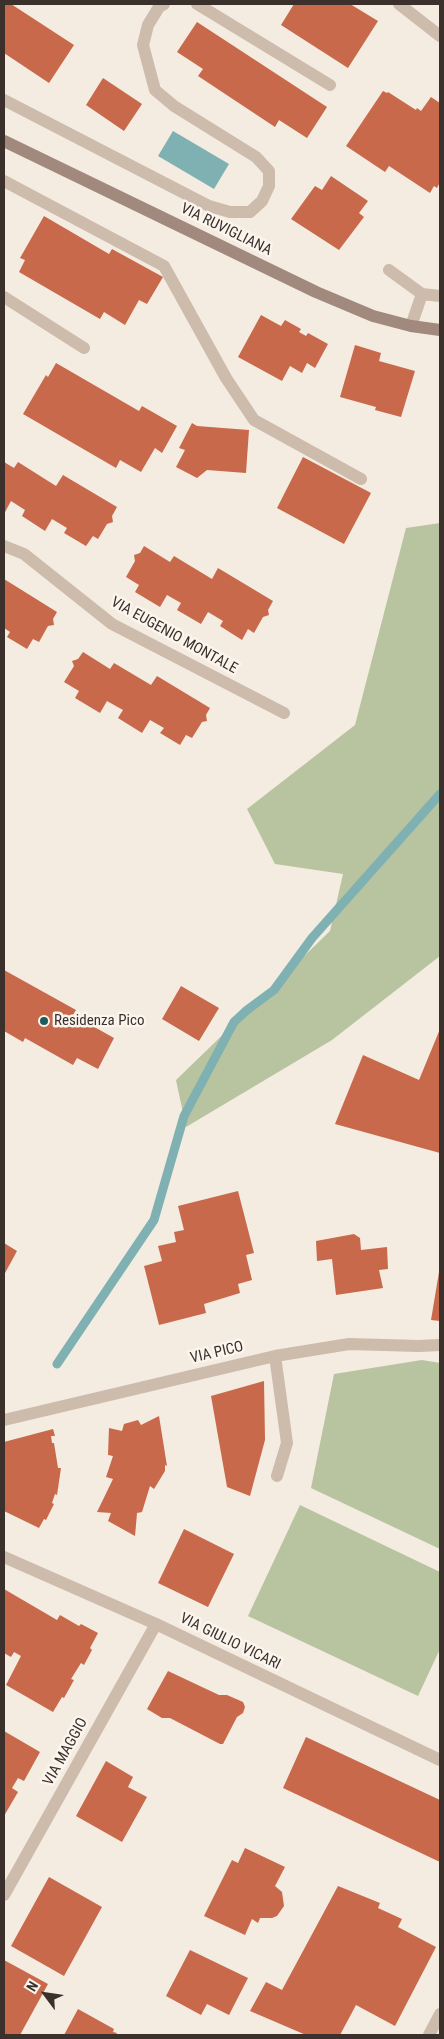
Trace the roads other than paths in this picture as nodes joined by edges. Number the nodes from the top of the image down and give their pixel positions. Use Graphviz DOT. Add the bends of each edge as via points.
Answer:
graph roads {
  1 [pos="164,4"];
  2 [pos="198,4"];
  3 [pos="399,4"];
  4 [pos="440,36"];
  5 [pos="330,85"];
  6 [pos="4,100"];
  7 [pos="4,141"];
  8 [pos="4,181"];
  9 [pos="388,270"];
  10 [pos="422,294"];
  11 [pos="440,296"];
  12 [pos="4,297"];
  13 [pos="410,326"];
  14 [pos="440,330"];
  15 [pos="84,348"];
  16 [pos="361,479"];
  17 [pos="4,546"];
  18 [pos="284,713"];
  19 [pos="440,1345"];
  20 [pos="275,1356"];
  21 [pos="4,1420"];
  22 [pos="277,1476"];
  23 [pos="4,1557"];
  24 [pos="156,1624"];
  25 [pos="440,1760"];
  26 [pos="4,1895"];
  27 [pos="440,2014"];
  28 [pos="429,2035"];
  1 -- 6 [label="street" via="148,26 143,45 155,90 174,106 256,157 269,171 269,186 262,201 250,212 230,212 209,206"];
  2 -- 5 [label="street"];
  3 -- 4 [label="street"];
  7 -- 13 [label="main road, VIA RUVIGLIANA" via="316,292 374,316"];
  8 -- 16 [label="street" via="164,266 226,378 254,420"];
  9 -- 10 [label="street"];
  10 -- 11 [label="street"];
  10 -- 13 [label="street"];
  12 -- 15 [label="street"];
  13 -- 14 [label="main road, VIA RUVIGLIANA"];
  17 -- 18 [label="street, VIA EUGENIO MONTALE" via="24,554 112,624"];
  19 -- 20 [label="street, VIA PICO" via="349,1344"];
  20 -- 21 [label="street, VIA PICO"];
  20 -- 22 [label="street" via="287,1442"];
  23 -- 24 [label="street, VIA GIULIO VICARI"];
  24 -- 25 [label="street, VIA GIULIO VICARI"];
  24 -- 26 [label="street, VIA MAGGIO"];
  27 -- 28 [label="street"];
}
